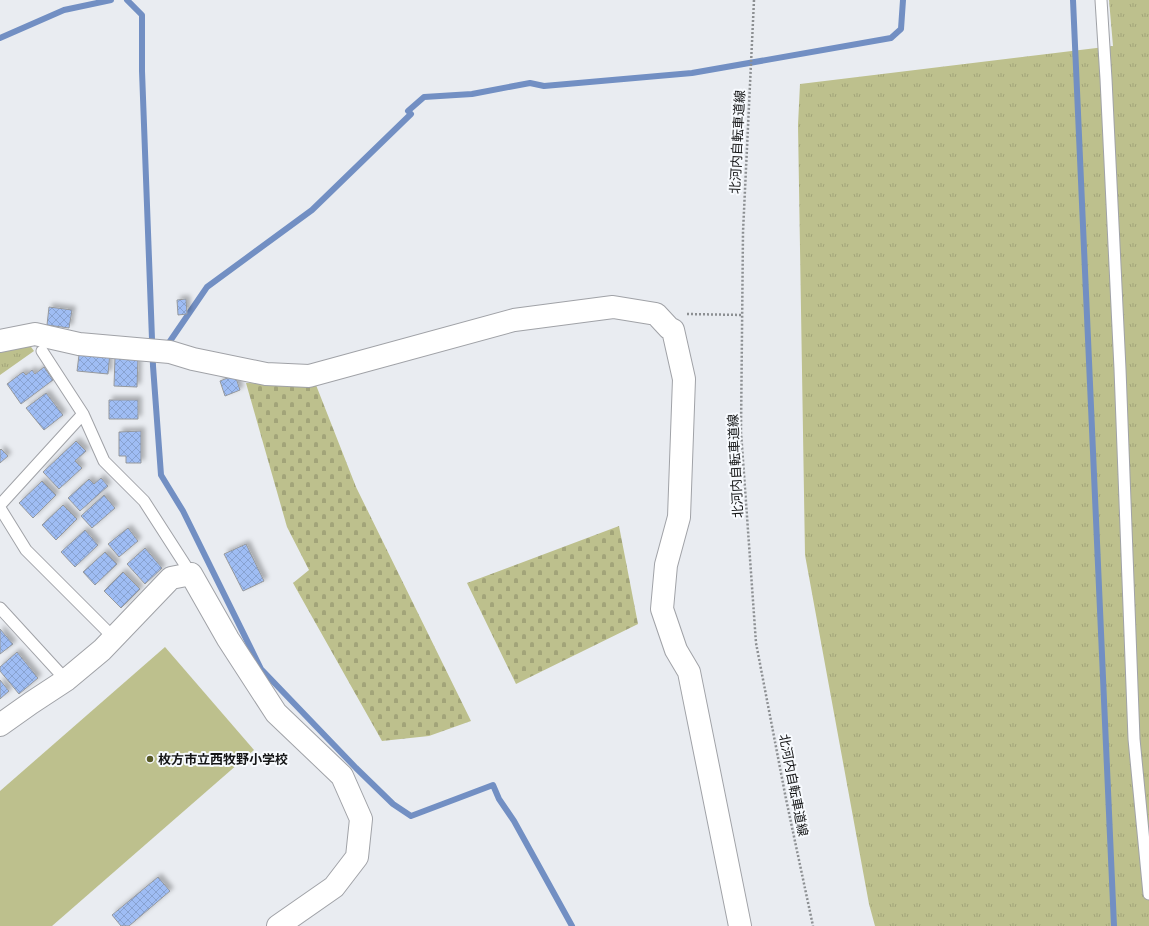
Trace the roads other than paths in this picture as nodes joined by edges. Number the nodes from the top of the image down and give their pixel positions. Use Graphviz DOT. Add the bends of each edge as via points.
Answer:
graph roads {
  1 [pos="1101,0"];
  2 [pos="0,341"];
  3 [pos="42,351"];
  4 [pos="83,414"];
  5 [pos="0,504"];
  6 [pos="0,508"];
  7 [pos="191,574"];
  8 [pos="0,608"];
  9 [pos="114,638"];
  10 [pos="66,680"];
  11 [pos="0,725"];
  12 [pos="1149,894"];
  13 [pos="278,926"];
  14 [pos="740,926"];
  1 -- 12 [label="lane" via="1120,369 1134,739"];
  2 -- 14 [label="street" via="35,334 79,344 170,352 266,374 309,376 514,320 613,307 656,314 673,330 684,379 680,509 666,565 662,609 676,650 689,672"];
  3 -- 4 [label="lane"];
  4 -- 5 [label="lane"];
  4 -- 7 [label="lane" via="104,461 144,501"];
  6 -- 9 [label="lane" via="26,550"];
  7 -- 9 [label="street" via="171,578"];
  7 -- 13 [label="street" via="228,639 276,713 342,776 361,819 357,857 334,887"];
  8 -- 10 [label="lane"];
  9 -- 10 [label="street"];
  10 -- 11 [label="street"];
}
